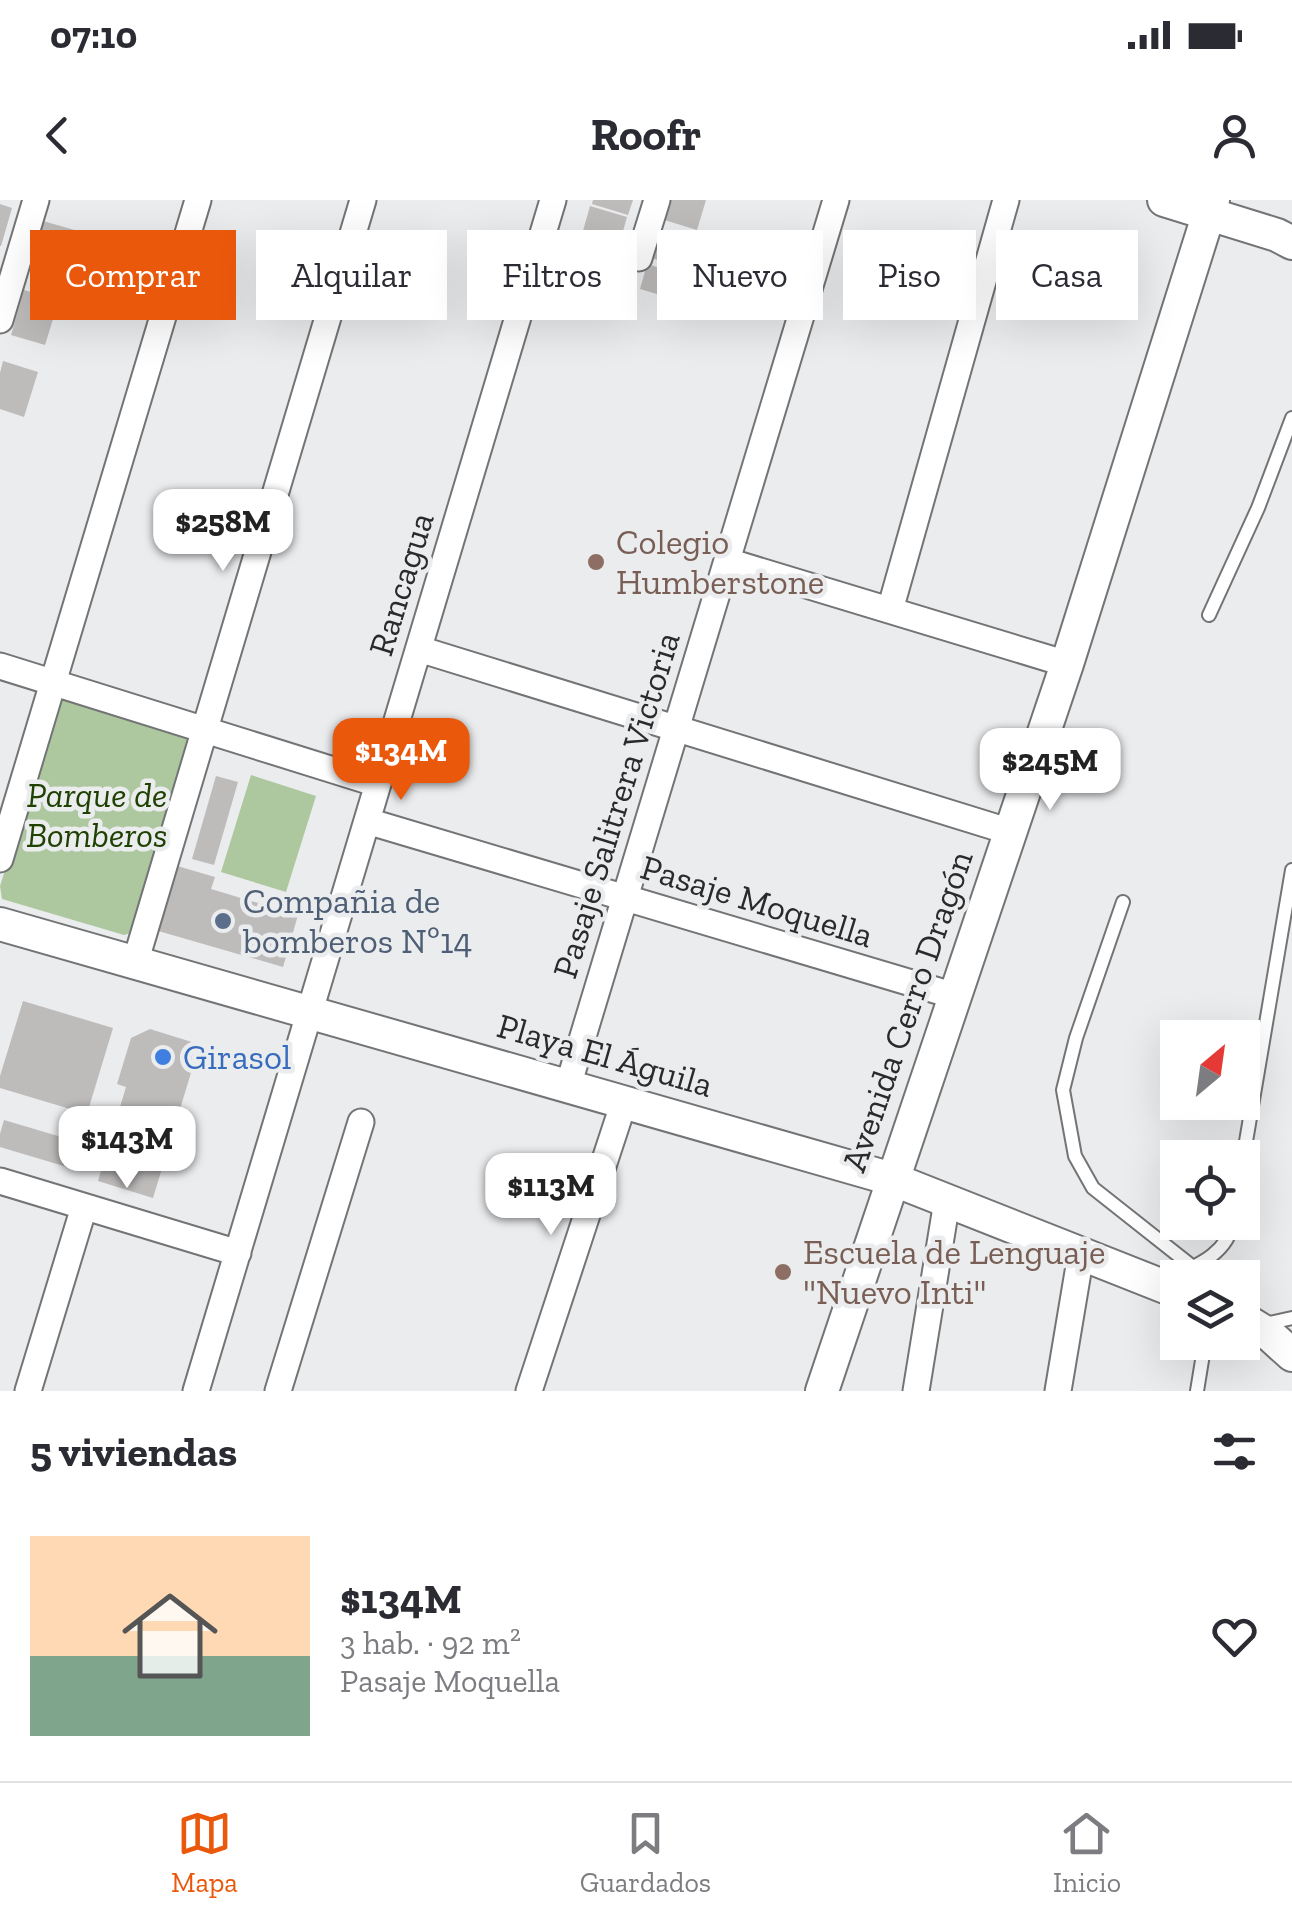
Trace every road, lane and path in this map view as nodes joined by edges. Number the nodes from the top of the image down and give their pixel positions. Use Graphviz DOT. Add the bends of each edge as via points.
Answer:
graph roads {
  1 [pos="36,200"];
  2 [pos="198,200"];
  3 [pos="363,200"];
  4 [pos="553,200"];
  5 [pos="657,200"];
  6 [pos="836,200"];
  7 [pos="1006,200"];
  8 [pos="1164,200"];
  9 [pos="1211,207"];
  10 [pos="1292,243"];
  11 [pos="640,258"];
  12 [pos="0,320"];
  13 [pos="1292,418"];
  14 [pos="727,561"];
  15 [pos="890,610"];
  16 [pos="1209,615"];
  17 [pos="418,648"];
  18 [pos="1068,664"];
  19 [pos="0,666"];
  20 [pos="53,683"];
  21 [pos="676,728"];
  22 [pos="205,730"];
  23 [pos="378,784"];
  24 [pos="367,821"];
  25 [pos="1010,832"];
  26 [pos="0,859"];
  27 [pos="1292,870"];
  28 [pos="625,898"];
  29 [pos="1123,902"];
  30 [pos="0,924"];
  31 [pos="135,963"];
  32 [pos="955,996"];
  33 [pos="310,1012"];
  34 [pos="568,1086"];
  35 [pos="624,1102"];
  36 [pos="360,1122"];
  37 [pos="1246,1140"];
  38 [pos="892,1179"];
  39 [pos="0,1182"];
  40 [pos="948,1200"];
  41 [pos="84,1207"];
  42 [pos="1227,1240"];
  43 [pos="238,1253"];
  44 [pos="1081,1254"];
  45 [pos="1206,1260"];
  46 [pos="1160,1263"];
  47 [pos="1160,1276"];
  48 [pos="1292,1318"];
  49 [pos="1260,1320"];
  50 [pos="1260,1330"];
  51 [pos="1292,1355"];
  52 [pos="1202,1360"];
  53 [pos="28,1391"];
  54 [pos="196,1391"];
  55 [pos="278,1391"];
  56 [pos="529,1391"];
  57 [pos="822,1391"];
  58 [pos="916,1391"];
  59 [pos="1058,1391"];
  60 [pos="1197,1391"];
  1 -- 12 [label="street"];
  2 -- 20 [label="street"];
  3 -- 22 [label="street"];
  4 -- 17 [label="street, Rancagua"];
  5 -- 11 [label="street"];
  6 -- 14 [label="street, Pasaje Salitrera Victoria"];
  7 -- 15 [label="street"];
  8 -- 9 [label="street"];
  9 -- 10 [label="street"];
  9 -- 18 [label="street, Avenida Cerro Dragón"];
  13 -- 16 [label="lane"];
  14 -- 15 [label="street"];
  14 -- 21 [label="street, Pasaje Salitrera Victoria"];
  15 -- 18 [label="street"];
  17 -- 21 [label="street"];
  17 -- 23 [label="street, Rancagua"];
  18 -- 25 [label="street, Avenida Cerro Dragón"];
  19 -- 20 [label="street"];
  20 -- 22 [label="street"];
  20 -- 26 [label="street"];
  21 -- 25 [label="street"];
  21 -- 28 [label="street, Pasaje Salitrera Victoria"];
  22 -- 23 [label="street"];
  22 -- 31 [label="street"];
  23 -- 24 [label="street, Rancagua"];
  24 -- 28 [label="street, Pasaje Moquella"];
  24 -- 33 [label="street, Rancagua"];
  25 -- 32 [label="street, Avenida Cerro Dragón"];
  27 -- 37 [label="lane"];
  28 -- 32 [label="street, Pasaje Moquella"];
  28 -- 34 [label="street, Pasaje Salitrera Victoria"];
  29 -- 46 [label="lane" via="1063,1090 1076,1156 1094,1188"];
  30 -- 31 [label="street, Playa El Águila"];
  31 -- 33 [label="street, Playa El Águila"];
  32 -- 38 [label="street, Avenida Cerro Dragón"];
  33 -- 34 [label="street, Playa El Águila"];
  33 -- 43 [label="street, Rancagua"];
  34 -- 35 [label="street, Playa El Águila"];
  35 -- 38 [label="street, Playa El Águila"];
  35 -- 56 [label="street"];
  36 -- 55 [label="street"];
  38 -- 40 [label="street, Playa El Águila"];
  38 -- 57 [label="street, Avenida Cerro Dragón"];
  39 -- 41 [label="street"];
  40 -- 44 [label="street, Playa El Águila"];
  40 -- 58 [label="street"];
  41 -- 43 [label="street"];
  41 -- 53 [label="street"];
  42 -- 45 [label="lane"];
  43 -- 54 [label="street, Rancagua"];
  44 -- 47 [label="street, Playa El Águila"];
  44 -- 59 [label="street"];
  48 -- 49 [label="lane"];
  50 -- 51 [label="street"];
  52 -- 60 [label="lane"];
}
